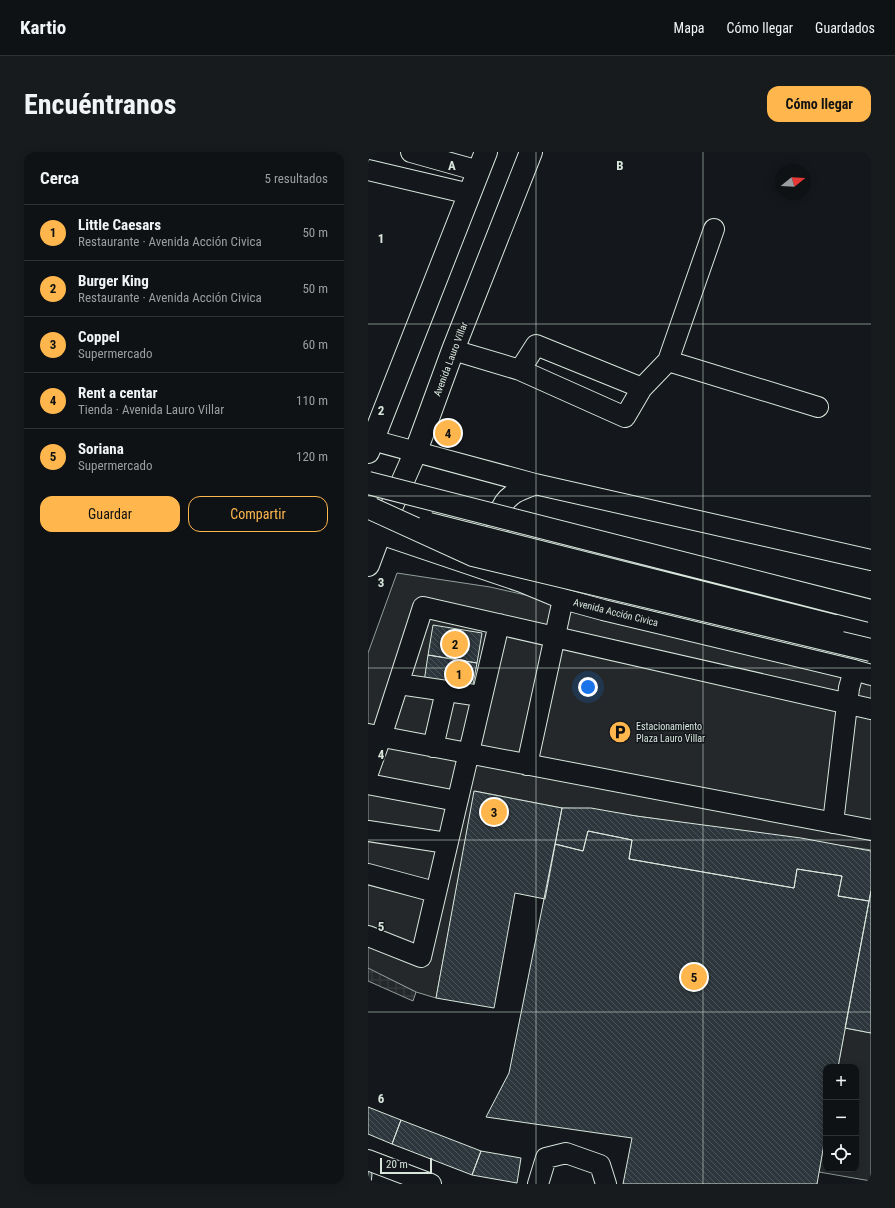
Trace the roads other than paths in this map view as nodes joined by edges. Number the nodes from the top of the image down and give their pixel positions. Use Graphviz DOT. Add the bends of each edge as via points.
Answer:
graph roads {
  1 [pos="411,152"];
  2 [pos="530,152"];
  3 [pos="482,162"];
  4 [pos="368,170"];
  5 [pos="470,194"];
  6 [pos="714,230"];
  7 [pos="453,350"];
  8 [pos="668,361"];
  9 [pos="520,370"];
  10 [pos="642,388"];
  11 [pos="818,407"];
  12 [pos="369,444"];
  13 [pos="416,452"];
  14 [pos="368,483"];
  15 [pos="535,484"];
  16 [pos="372,520"];
  17 [pos="871,560"];
  18 [pos="368,564"];
  19 [pos="522,582"];
  20 [pos="563,599"];
  21 [pos="871,612"];
  22 [pos="499,624"];
  23 [pos="871,635"];
  24 [pos="555,637"];
  25 [pos="871,650"];
  26 [pos="862,672"];
  27 [pos="399,684"];
  28 [pos="446,691"];
  29 [pos="481,696"];
  30 [pos="847,704"];
  31 [pos="871,709"];
  32 [pos="372,736"];
  33 [pos="433,747"];
  34 [pos="468,753"];
  35 [pos="527,765"];
  36 [pos="368,773"];
  37 [pos="368,784"];
  38 [pos="457,801"];
  39 [pos="833,823"];
  40 [pos="871,830"];
  41 [pos="368,831"];
  42 [pos="447,843"];
  43 [pos="368,874"];
  44 [pos="436,892"];
  45 [pos="368,936"];
  46 [pos="368,1160"];
  47 [pos="431,1184"];
  48 [pos="538,1184"];
  49 [pos="606,1184"];
  1 -- 3 [label="street"];
  2 -- 7 [label="main road, Avenida Lauro Villar"];
  3 -- 5 [label="main road"];
  4 -- 5 [label="street"];
  5 -- 12 [label="main road"];
  6 -- 8 [label="street"];
  7 -- 9 [label="street"];
  7 -- 13 [label="main road, Avenida Lauro Villar"];
  8 -- 10 [label="street"];
  8 -- 11 [label="street"];
  9 -- 10 [label="street" via="536,345"];
  9 -- 10 [label="street" via="625,417"];
  12 -- 13 [label="street"];
  13 -- 15 [label="street"];
  13 -- 16 [label="main road, Avenida Lauro Villar"];
  14 -- 21 [label="main road, bridge"];
  15 -- 17 [label="street"];
  15 -- 19 [label="street" via="504,501 497,525 501,550"];
  16 -- 18 [label="main road, Avenida Lauro Villar"];
  16 -- 19 [label="street, Avenida Acción Civica"];
  16 -- 23 [label="main road, bridge"];
  16 -- 25 [label="main road, bridge" via="473,555"];
  19 -- 20 [label="street, Avenida Acción Civica"];
  20 -- 24 [label="street"];
  20 -- 26 [label="street, Avenida Acción Civica"];
  22 -- 24 [label="street"];
  22 -- 27 [label="street" via="423,608"];
  22 -- 29 [label="street"];
  24 -- 30 [label="street"];
  24 -- 35 [label="street"];
  26 -- 30 [label="street" via="849,688"];
  27 -- 28 [label="street"];
  27 -- 32 [label="street"];
  28 -- 29 [label="street"];
  28 -- 33 [label="street"];
  29 -- 34 [label="street"];
  30 -- 31 [label="street"];
  30 -- 39 [label="street"];
  32 -- 33 [label="street"];
  32 -- 36 [label="street"];
  33 -- 34 [label="street"];
  34 -- 35 [label="street"];
  34 -- 38 [label="street"];
  35 -- 39 [label="street"];
  37 -- 38 [label="street"];
  38 -- 42 [label="street"];
  39 -- 40 [label="street"];
  41 -- 42 [label="street"];
  42 -- 44 [label="street"];
  43 -- 44 [label="street"];
  44 -- 45 [label="street" via="420,957"];
  46 -- 47 [label="street"];
  48 -- 49 [label="street" via="546,1158 566,1153 600,1165"];
}
